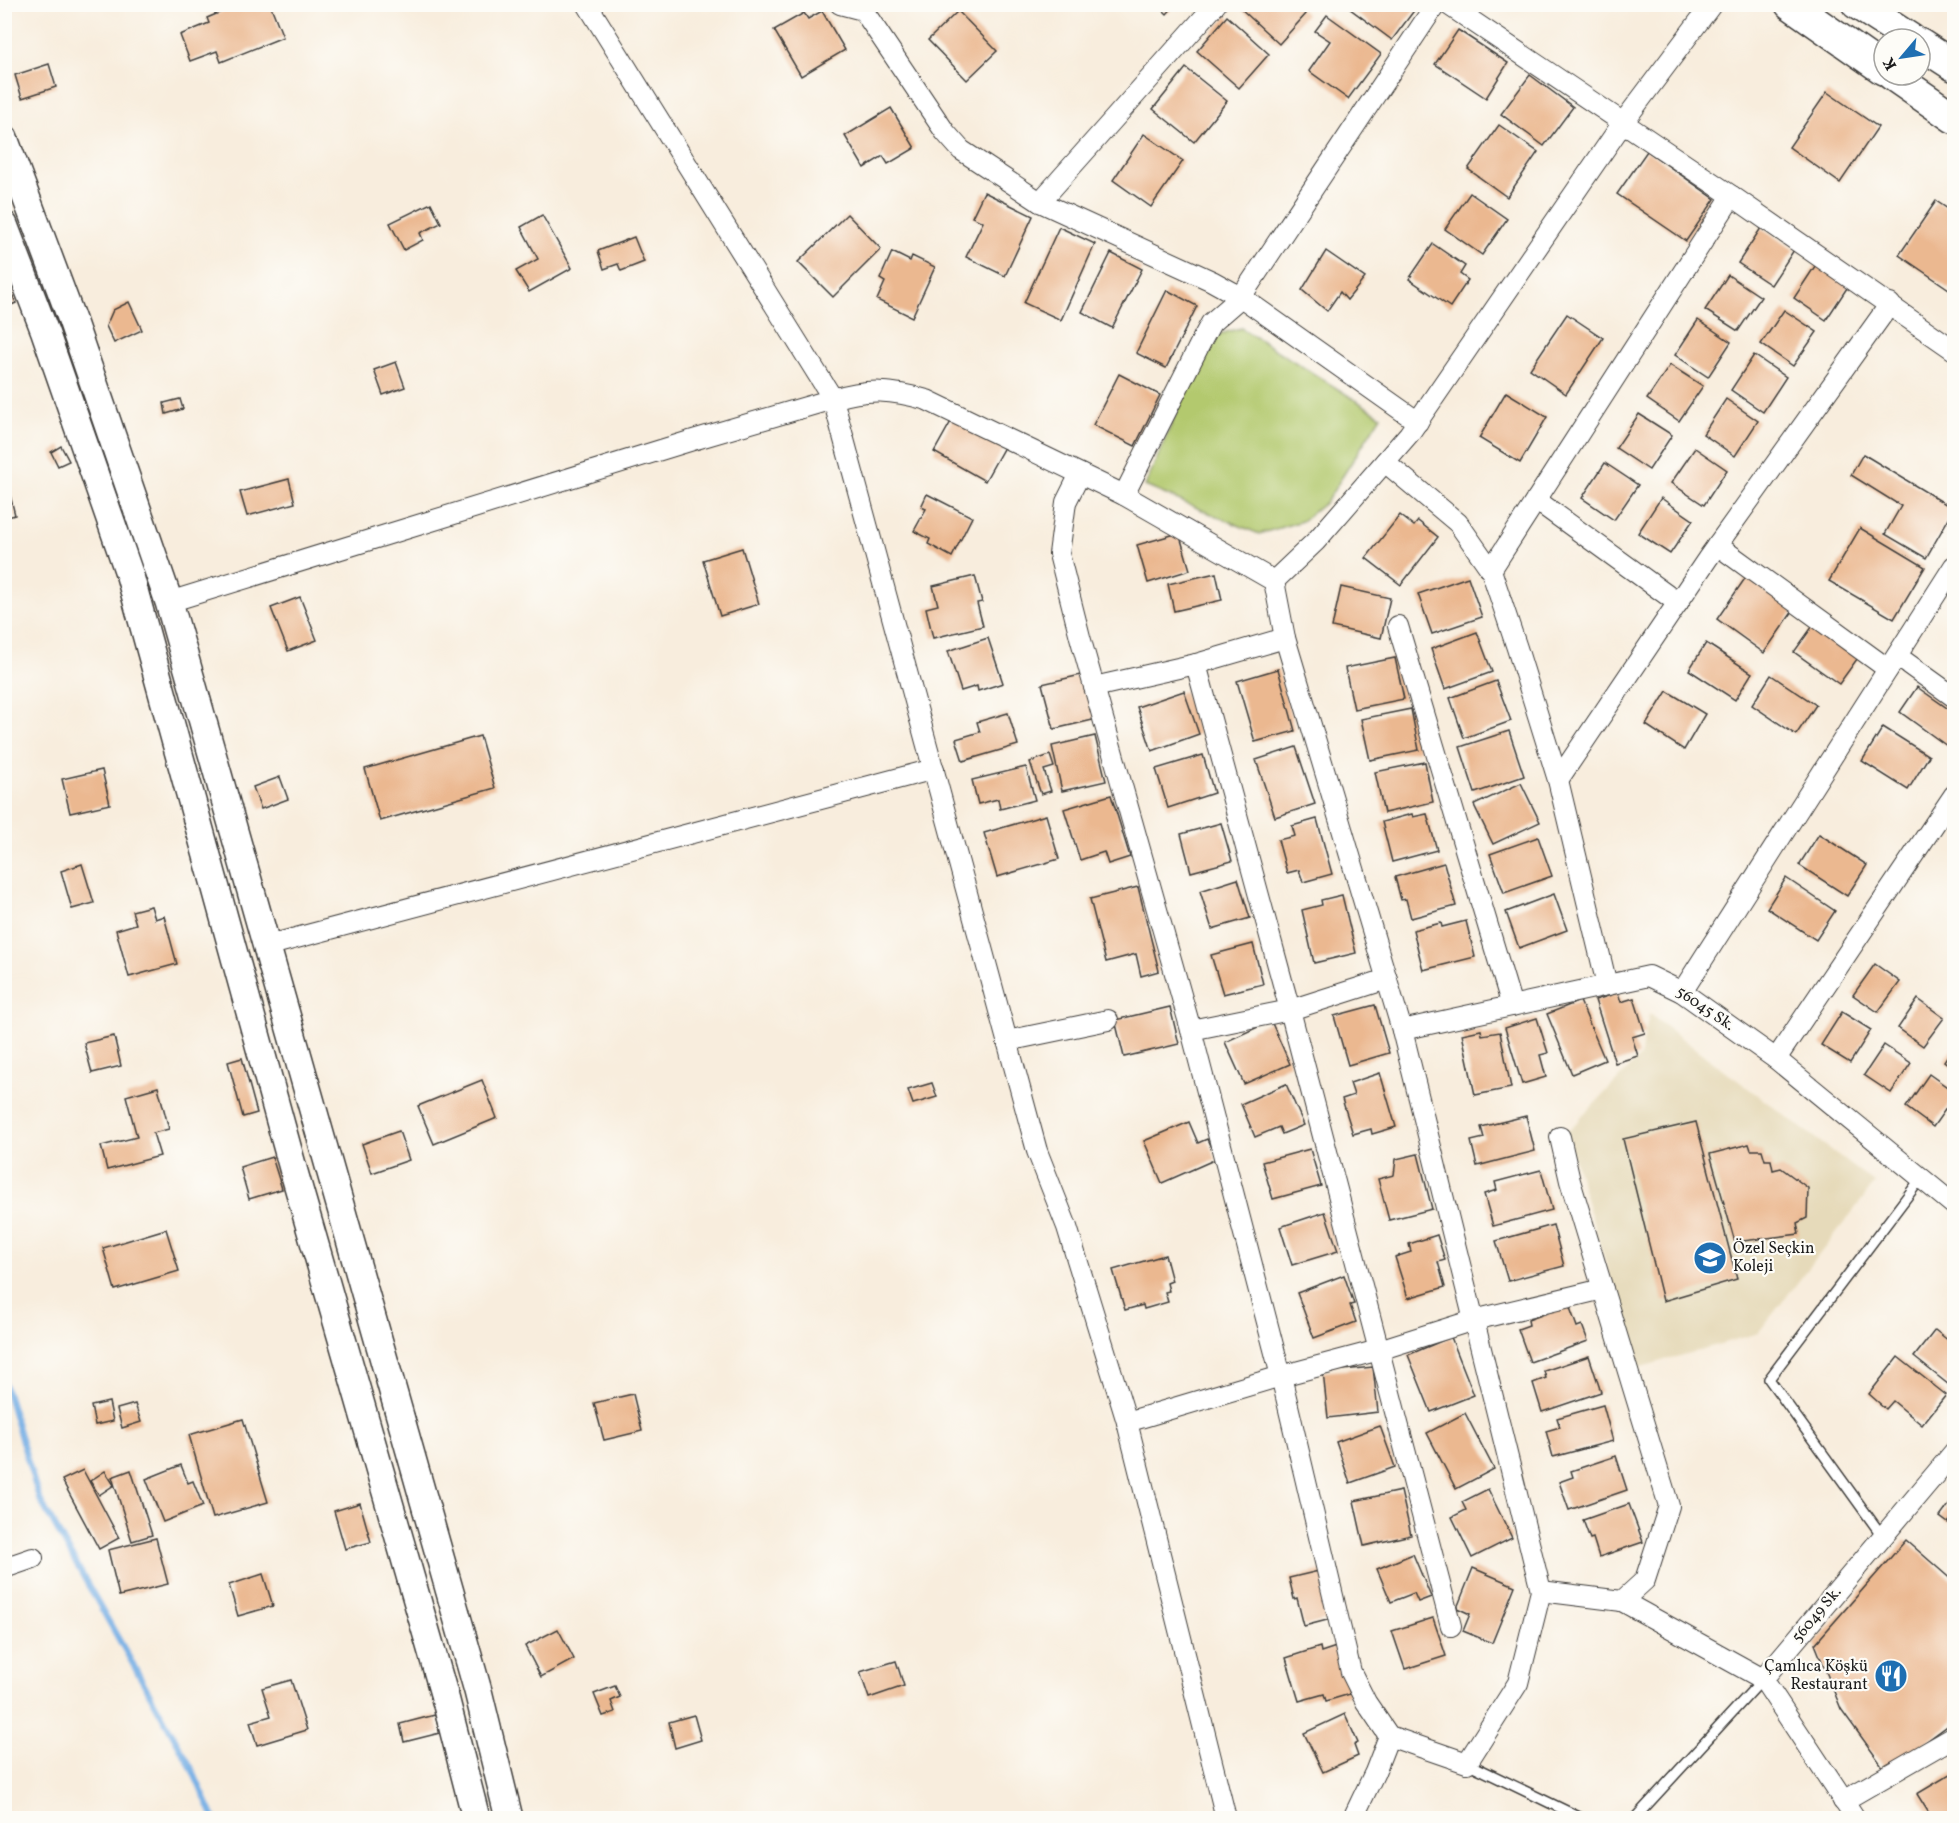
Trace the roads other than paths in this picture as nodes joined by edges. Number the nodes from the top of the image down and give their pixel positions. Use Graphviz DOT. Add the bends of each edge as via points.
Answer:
graph roads {
  1 [pos="587,4"];
  2 [pos="840,4"];
  3 [pos="1216,4"];
  4 [pos="1436,4"];
  5 [pos="1447,4"];
  6 [pos="1712,4"];
  7 [pos="1790,4"];
  8 [pos="1857,4"];
  9 [pos="867,7"];
  10 [pos="1892,27"];
  11 [pos="1932,52"];
  12 [pos="1872,61"];
  13 [pos="1954,66"];
  14 [pos="1909,87"];
  15 [pos="1954,118"];
  16 [pos="1622,124"];
  17 [pos="4,138"];
  18 [pos="1732,196"];
  19 [pos="1040,202"];
  20 [pos="4,225"];
  21 [pos="1241,297"];
  22 [pos="1890,304"];
  23 [pos="1954,350"];
  24 [pos="833,399"];
  25 [pos="1418,422"];
  26 [pos="1385,462"];
  27 [pos="1080,474"];
  28 [pos="1124,495"];
  29 [pos="1536,500"];
  30 [pos="1717,545"];
  31 [pos="1954,566"];
  32 [pos="1491,570"];
  33 [pos="1274,581"];
  34 [pos="169,602"];
  35 [pos="1678,603"];
  36 [pos="1398,626"];
  37 [pos="1285,638"];
  38 [pos="1892,663"];
  39 [pos="1196,664"];
  40 [pos="1094,687"];
  41 [pos="1954,697"];
  42 [pos="934,769"];
  43 [pos="1558,780"];
  44 [pos="1954,795"];
  45 [pos="266,946"];
  46 [pos="1387,979"];
  47 [pos="1607,985"];
  48 [pos="1682,992"];
  49 [pos="1512,1006"];
  50 [pos="1290,1010"];
  51 [pos="1108,1020"];
  52 [pos="1191,1030"];
  53 [pos="1402,1030"];
  54 [pos="1007,1041"];
  55 [pos="1776,1059"];
  56 [pos="1560,1137"];
  57 [pos="1922,1177"];
  58 [pos="1954,1205"];
  59 [pos="1603,1289"];
  60 [pos="1474,1320"];
  61 [pos="1379,1350"];
  62 [pos="1281,1376"];
  63 [pos="1127,1422"];
  64 [pos="1954,1452"];
  65 [pos="1883,1537"];
  66 [pos="33,1558"];
  67 [pos="4,1569"];
  68 [pos="1541,1591"];
  69 [pos="1622,1601"];
  70 [pos="1451,1626"];
  71 [pos="1763,1679"];
  72 [pos="1389,1736"];
  73 [pos="1954,1737"];
  74 [pos="1467,1763"];
  75 [pos="1843,1801"];
  76 [pos="476,1818"];
  77 [pos="509,1818"];
  78 [pos="1226,1818"];
  79 [pos="1353,1818"];
  80 [pos="1581,1818"];
  81 [pos="1635,1818"];
  82 [pos="1855,1818"];
  1 -- 24 [label="street"];
  2 -- 9 [label="street"];
  3 -- 19 [label="street"];
  4 -- 21 [label="street"];
  5 -- 16 [label="street"];
  6 -- 16 [label="street"];
  7 -- 12 [label="main road"];
  8 -- 10 [label="main road"];
  9 -- 19 [label="street" via="945,132 981,164"];
  11 -- 13 [label="main road"];
  14 -- 15 [label="main road"];
  16 -- 18 [label="street"];
  16 -- 25 [label="street"];
  17 -- 34 [label="main road" via="72,320"];
  18 -- 22 [label="street"];
  18 -- 29 [label="street"];
  19 -- 21 [label="street"];
  20 -- 76 [label="main road" via="130,576"];
  21 -- 25 [label="street"];
  21 -- 28 [label="street" via="1211,324"];
  22 -- 23 [label="street"];
  22 -- 30 [label="street"];
  24 -- 27 [label="street" via="876,390 902,392 927,400"];
  24 -- 34 [label="street"];
  24 -- 42 [label="street"];
  25 -- 26 [label="street"];
  26 -- 32 [label="street" via="1458,523"];
  26 -- 33 [label="street" via="1316,541"];
  27 -- 28 [label="street"];
  27 -- 40 [label="street" via="1066,501 1059,554"];
  28 -- 33 [label="street"];
  29 -- 32 [label="street"];
  29 -- 35 [label="street"];
  30 -- 35 [label="street"];
  30 -- 38 [label="street"];
  31 -- 38 [label="street"];
  32 -- 43 [label="street"];
  33 -- 37 [label="street"];
  34 -- 45 [label="main road"];
  35 -- 43 [label="street"];
  36 -- 49 [label="street"];
  37 -- 39 [label="street"];
  37 -- 46 [label="street"];
  38 -- 41 [label="street"];
  38 -- 48 [label="street"];
  39 -- 40 [label="street"];
  39 -- 50 [label="street"];
  40 -- 52 [label="street"];
  42 -- 45 [label="street"];
  42 -- 54 [label="street"];
  43 -- 47 [label="street"];
  44 -- 55 [label="street"];
  45 -- 77 [label="main road" via="478,1690"];
  46 -- 50 [label="street"];
  46 -- 53 [label="street"];
  47 -- 48 [label="street, 56045 Sk." via="1649,976"];
  47 -- 49 [label="street, 56045 Sk."];
  48 -- 55 [label="street, 56045 Sk."];
  49 -- 53 [label="street, 56045 Sk."];
  50 -- 52 [label="street"];
  50 -- 61 [label="street"];
  51 -- 54 [label="street"];
  52 -- 62 [label="street"];
  53 -- 60 [label="street"];
  54 -- 63 [label="street" via="1037,1151 1067,1227"];
  55 -- 57 [label="street, 56045 Sk."];
  56 -- 59 [label="street"];
  57 -- 58 [label="street, 56045 Sk."];
  57 -- 65 [label="lane" via="1769,1379"];
  59 -- 60 [label="street"];
  59 -- 69 [label="street" via="1670,1506 1645,1580"];
  60 -- 61 [label="street"];
  60 -- 68 [label="street"];
  61 -- 62 [label="street"];
  61 -- 70 [label="street"];
  62 -- 63 [label="street"];
  62 -- 72 [label="street" via="1351,1672"];
  63 -- 78 [label="street"];
  64 -- 65 [label="street, 56049 Sk."];
  65 -- 71 [label="street, 56049 Sk."];
  66 -- 67 [label="street"];
  68 -- 69 [label="street"];
  68 -- 74 [label="street" via="1518,1683"];
  69 -- 71 [label="street"];
  71 -- 75 [label="street"];
  71 -- 81 [label="lane"];
  72 -- 74 [label="street"];
  72 -- 79 [label="street"];
  73 -- 75 [label="street"];
  74 -- 80 [label="lane"];
  75 -- 82 [label="street"];
}
